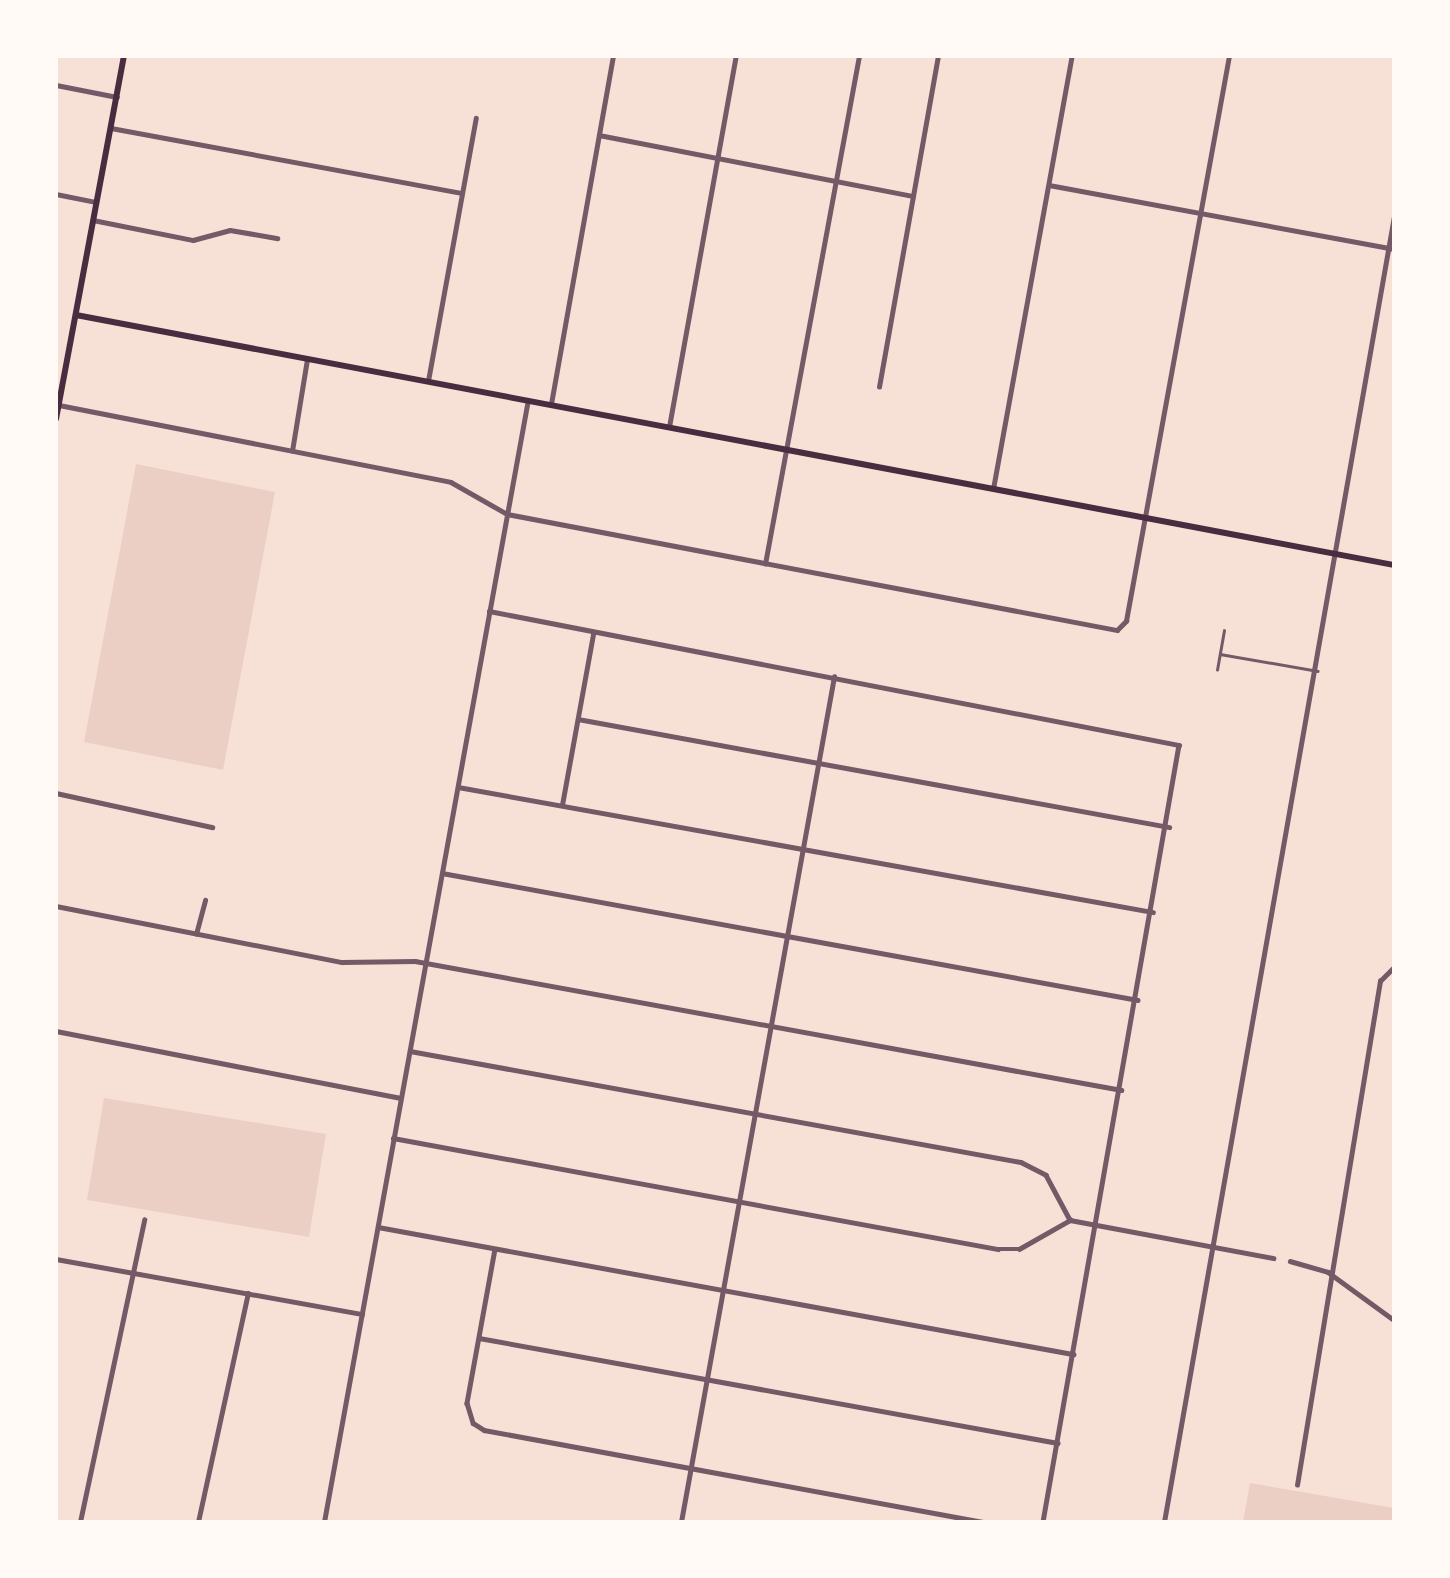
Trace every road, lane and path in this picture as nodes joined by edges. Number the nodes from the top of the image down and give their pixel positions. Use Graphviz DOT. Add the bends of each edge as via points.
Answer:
graph roads {
  1 [pos="124,56"];
  2 [pos="613,56"];
  3 [pos="736,56"];
  4 [pos="859,56"];
  5 [pos="939,56"];
  6 [pos="1072,56"];
  7 [pos="1229,56"];
  8 [pos="56,85"];
  9 [pos="117,97"];
  10 [pos="476,118"];
  11 [pos="111,128"];
  12 [pos="599,135"];
  13 [pos="717,160"];
  14 [pos="836,183"];
  15 [pos="1049,185"];
  16 [pos="462,193"];
  17 [pos="56,194"];
  18 [pos="914,196"];
  19 [pos="97,202"];
  20 [pos="1200,214"];
  21 [pos="1394,216"];
  22 [pos="93,220"];
  23 [pos="277,238"];
  24 [pos="1391,249"];
  25 [pos="76,316"];
  26 [pos="307,359"];
  27 [pos="56,373"];
  28 [pos="64,374"];
  29 [pos="428,382"];
  30 [pos="879,387"];
  31 [pos="528,400"];
  32 [pos="551,404"];
  33 [pos="59,405"];
  34 [pos="56,419"];
  35 [pos="669,427"];
  36 [pos="787,450"];
  37 [pos="292,451"];
  38 [pos="993,489"];
  39 [pos="507,514"];
  40 [pos="1145,519"];
  41 [pos="1338,555"];
  42 [pos="765,564"];
  43 [pos="1394,565"];
  44 [pos="489,611"];
  45 [pos="1224,631"];
  46 [pos="593,634"];
  47 [pos="1220,654"];
  48 [pos="1217,670"];
  49 [pos="1318,671"];
  50 [pos="834,677"];
  51 [pos="578,719"];
  52 [pos="819,763"];
  53 [pos="458,786"];
  54 [pos="56,793"];
  55 [pos="562,805"];
  56 [pos="212,827"];
  57 [pos="1169,827"];
  58 [pos="803,849"];
  59 [pos="442,873"];
  60 [pos="205,900"];
  61 [pos="56,906"];
  62 [pos="1153,912"];
  63 [pos="197,934"];
  64 [pos="789,937"];
  65 [pos="425,963"];
  66 [pos="1392,967"];
  67 [pos="1138,1000"];
  68 [pos="771,1025"];
  69 [pos="56,1031"];
  70 [pos="410,1051"];
  71 [pos="1122,1090"];
  72 [pos="401,1098"];
  73 [pos="755,1114"];
  74 [pos="393,1138"];
  75 [pos="739,1202"];
  76 [pos="144,1220"];
  77 [pos="1070,1220"];
  78 [pos="1097,1225"];
  79 [pos="378,1227"];
  80 [pos="1213,1248"];
  81 [pos="495,1249"];
  82 [pos="1273,1258"];
  83 [pos="56,1259"];
  84 [pos="1290,1261"];
  85 [pos="1328,1272"];
  86 [pos="133,1276"];
  87 [pos="723,1290"];
  88 [pos="248,1293"];
  89 [pos="362,1314"];
  90 [pos="1394,1320"];
  91 [pos="479,1338"];
  92 [pos="1073,1354"];
  93 [pos="707,1379"];
  94 [pos="1058,1443"];
  95 [pos="691,1469"];
  96 [pos="1297,1485"];
  97 [pos="80,1522"];
  98 [pos="198,1522"];
  99 [pos="324,1522"];
  100 [pos="681,1522"];
  101 [pos="983,1522"];
  102 [pos="1043,1522"];
  103 [pos="1164,1522"];
  1 -- 9 [label="main road"];
  2 -- 12 [label="street"];
  3 -- 13 [label="street"];
  4 -- 14 [label="street"];
  5 -- 18 [label="street"];
  6 -- 15 [label="street"];
  7 -- 20 [label="street"];
  8 -- 9 [label="street"];
  9 -- 11 [label="main road"];
  10 -- 16 [label="street"];
  11 -- 16 [label="street"];
  11 -- 19 [label="main road"];
  12 -- 13 [label="street"];
  12 -- 32 [label="street"];
  13 -- 14 [label="street"];
  13 -- 35 [label="street"];
  14 -- 18 [label="street"];
  14 -- 36 [label="street"];
  15 -- 20 [label="street"];
  15 -- 38 [label="street"];
  16 -- 29 [label="street"];
  17 -- 19 [label="street"];
  18 -- 30 [label="street"];
  19 -- 22 [label="main road"];
  20 -- 24 [label="street"];
  20 -- 40 [label="street"];
  21 -- 24 [label="street"];
  22 -- 23 [label="street" via="192,240 230,230"];
  22 -- 25 [label="main road"];
  24 -- 41 [label="street"];
  25 -- 26 [label="main road"];
  25 -- 28 [label="main road"];
  26 -- 29 [label="main road"];
  26 -- 37 [label="street"];
  27 -- 28 [label="street"];
  28 -- 33 [label="main road"];
  29 -- 31 [label="main road"];
  31 -- 32 [label="main road"];
  31 -- 39 [label="street"];
  32 -- 35 [label="main road"];
  33 -- 34 [label="main road"];
  33 -- 37 [label="street"];
  35 -- 36 [label="main road"];
  36 -- 38 [label="main road"];
  36 -- 42 [label="street"];
  37 -- 39 [label="street" via="452,482"];
  38 -- 40 [label="main road"];
  39 -- 42 [label="street"];
  39 -- 44 [label="street"];
  40 -- 41 [label="main road"];
  40 -- 42 [label="street" via="1122,628 1111,631"];
  41 -- 43 [label="main road"];
  41 -- 49 [label="street"];
  44 -- 46 [label="street"];
  44 -- 53 [label="street"];
  45 -- 47 [label="lane"];
  46 -- 50 [label="street"];
  46 -- 51 [label="street"];
  47 -- 48 [label="lane"];
  47 -- 49 [label="lane"];
  49 -- 80 [label="street"];
  50 -- 52 [label="street"];
  50 -- 57 [label="street" via="1165,737 1179,745 1182,756"];
  51 -- 52 [label="street"];
  51 -- 55 [label="street"];
  52 -- 57 [label="street"];
  52 -- 58 [label="street"];
  53 -- 55 [label="street"];
  53 -- 59 [label="street"];
  54 -- 56 [label="street"];
  55 -- 58 [label="street"];
  57 -- 62 [label="street"];
  58 -- 62 [label="street"];
  58 -- 64 [label="street"];
  59 -- 64 [label="street"];
  59 -- 65 [label="street"];
  60 -- 63 [label="street"];
  61 -- 63 [label="street"];
  62 -- 67 [label="street"];
  63 -- 65 [label="street" via="342,962"];
  64 -- 67 [label="street"];
  64 -- 68 [label="street"];
  65 -- 68 [label="street"];
  65 -- 70 [label="street"];
  66 -- 85 [label="street" via="1380,981"];
  67 -- 71 [label="street"];
  68 -- 71 [label="street"];
  68 -- 73 [label="street"];
  69 -- 72 [label="street"];
  70 -- 72 [label="street"];
  70 -- 73 [label="street"];
  71 -- 78 [label="street"];
  72 -- 74 [label="street"];
  73 -- 75 [label="street"];
  73 -- 77 [label="street" via="1030,1164 1046,1175"];
  74 -- 75 [label="street"];
  74 -- 79 [label="street"];
  75 -- 77 [label="street" via="998,1249 1019,1249"];
  75 -- 87 [label="street"];
  76 -- 86 [label="street"];
  77 -- 78 [label="street"];
  78 -- 80 [label="street"];
  78 -- 92 [label="street"];
  79 -- 81 [label="street"];
  79 -- 89 [label="street"];
  80 -- 82 [label="street"];
  80 -- 103 [label="street"];
  81 -- 87 [label="street"];
  81 -- 91 [label="street"];
  83 -- 86 [label="street"];
  84 -- 85 [label="street"];
  85 -- 90 [label="street"];
  85 -- 96 [label="street"];
  86 -- 88 [label="street"];
  86 -- 97 [label="street"];
  87 -- 92 [label="street"];
  87 -- 93 [label="street"];
  88 -- 89 [label="street"];
  88 -- 98 [label="street"];
  89 -- 99 [label="street"];
  91 -- 93 [label="street"];
  91 -- 95 [label="street" via="467,1403 473,1423 497,1433"];
  92 -- 94 [label="street"];
  93 -- 94 [label="street"];
  93 -- 95 [label="street"];
  94 -- 102 [label="street"];
  95 -- 100 [label="street"];
  95 -- 101 [label="street"];
}
